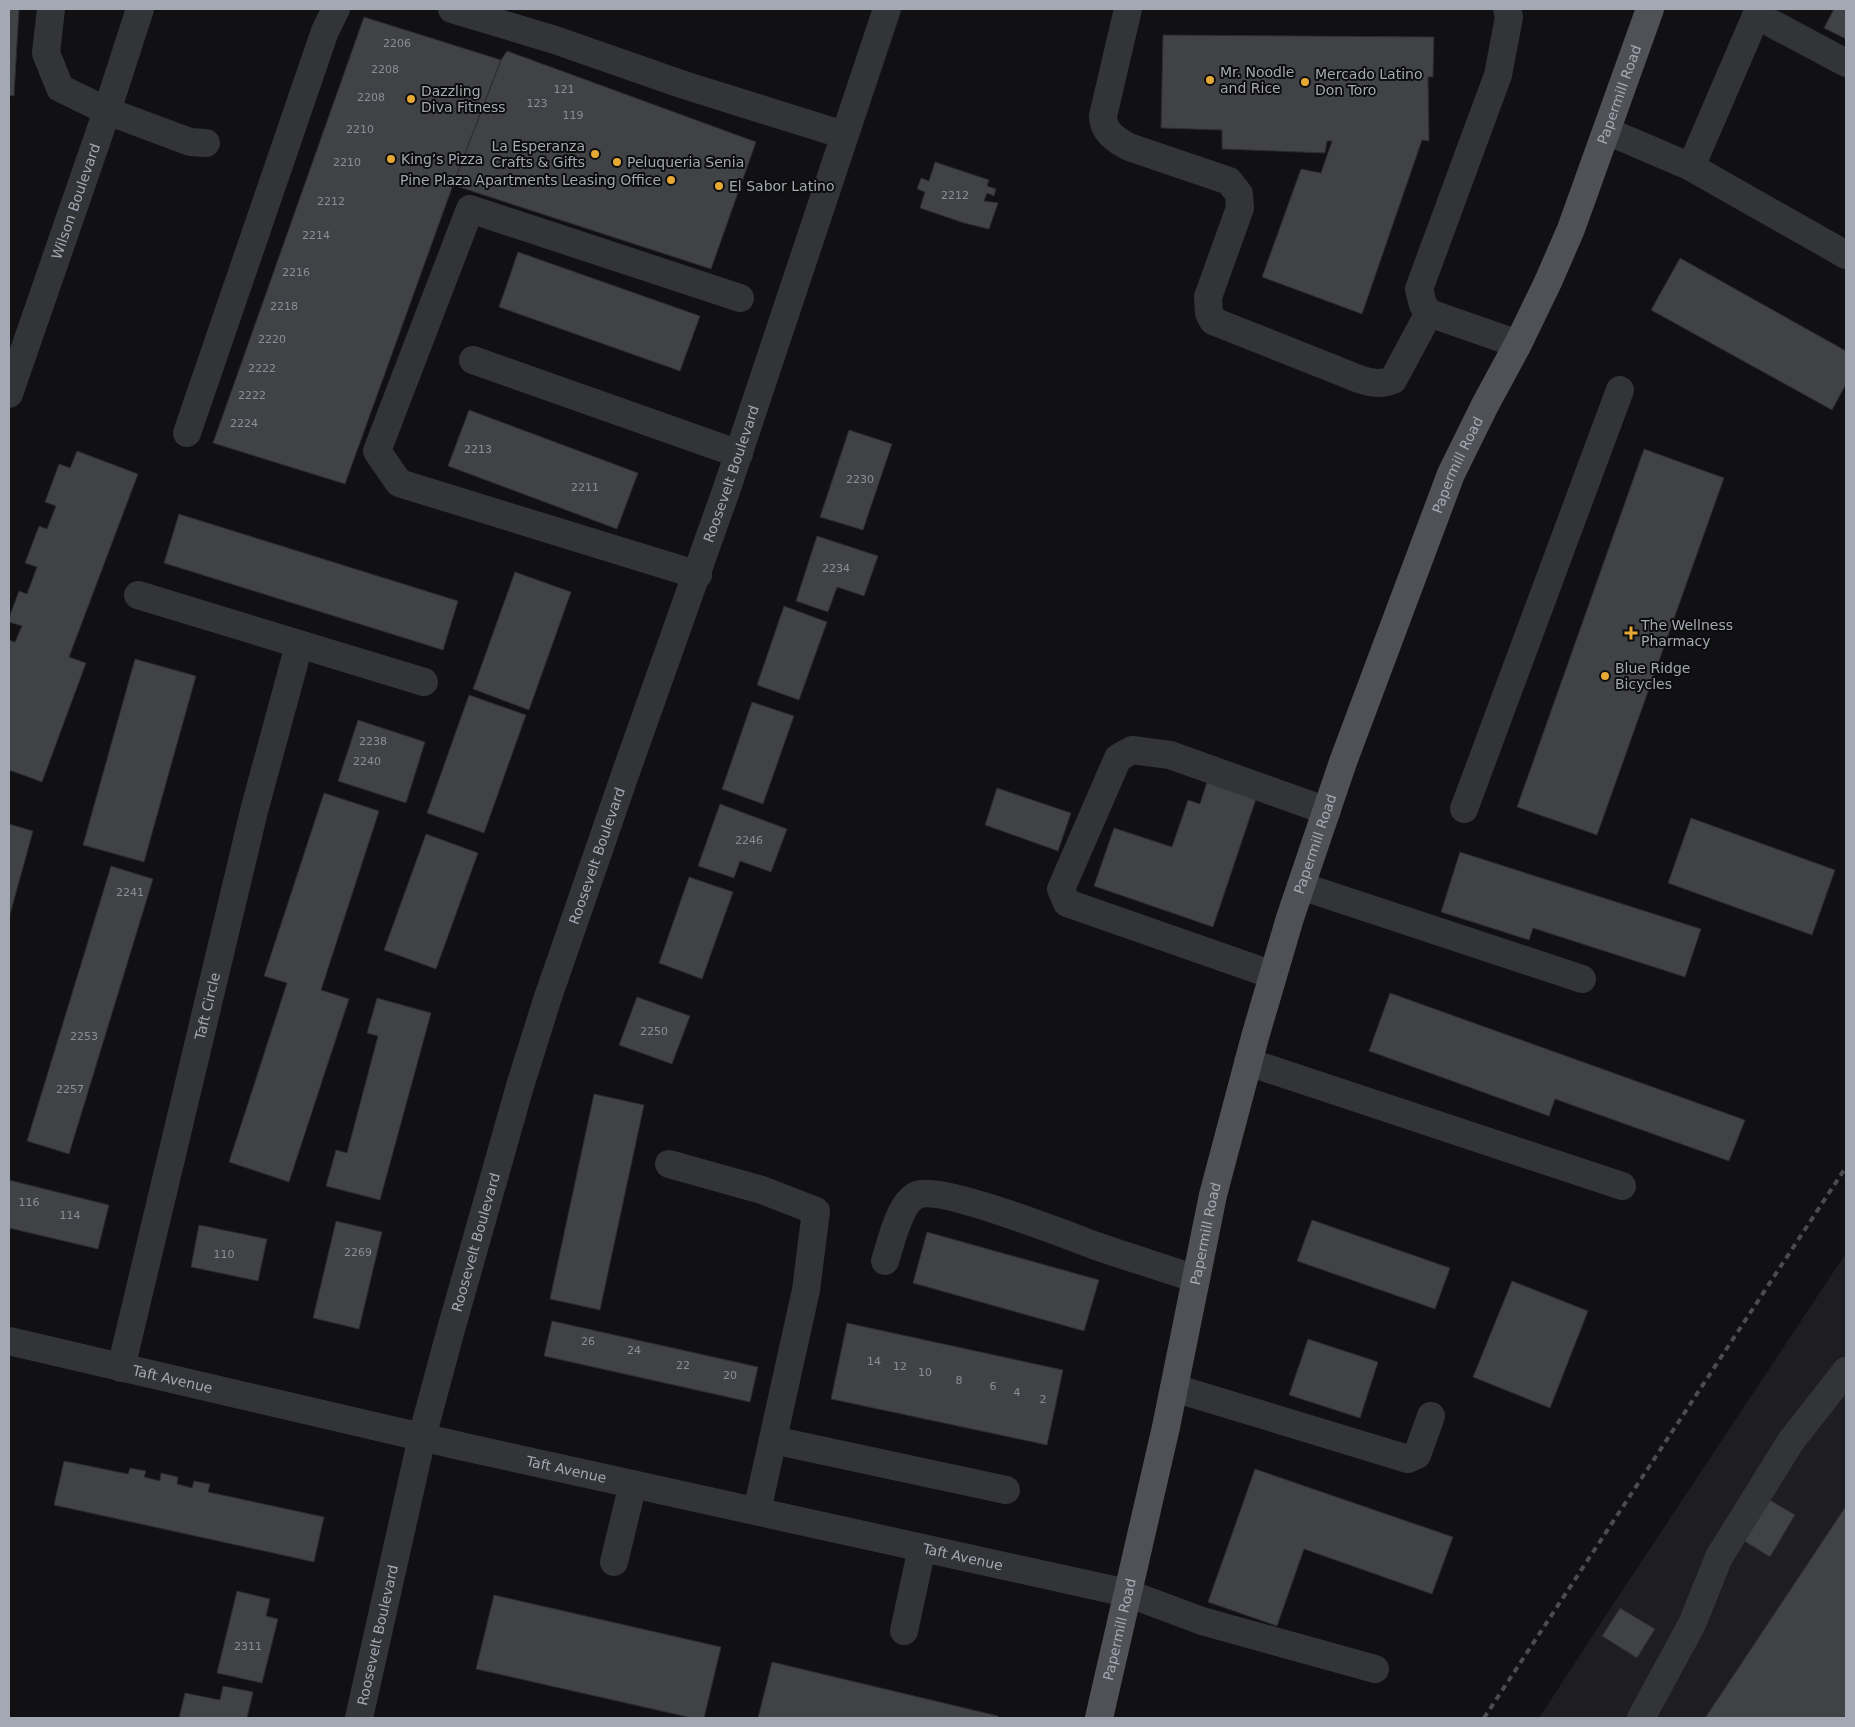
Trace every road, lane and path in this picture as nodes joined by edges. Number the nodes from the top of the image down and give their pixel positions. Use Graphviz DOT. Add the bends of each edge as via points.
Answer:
graph roads {
  1 [pos="52,9"];
  2 [pos="140,9"];
  3 [pos="336,9"];
  4 [pos="452,9"];
  5 [pos="887,9"];
  6 [pos="1128,9"];
  7 [pos="1507,9"];
  8 [pos="1650,9"];
  9 [pos="1758,12"];
  10 [pos="1846,64"];
  11 [pos="107,111"];
  12 [pos="1607,131"];
  13 [pos="844,135"];
  14 [pos="206,143"];
  15 [pos="1691,167"];
  16 [pos="1846,255"];
  17 [pos="740,298"];
  18 [pos="1429,313"];
  19 [pos="1518,344"];
  20 [pos="473,360"];
  21 [pos="1620,390"];
  22 [pos="9,394"];
  23 [pos="187,433"];
  24 [pos="739,454"];
  25 [pos="698,575"];
  26 [pos="138,595"];
  27 [pos="299,645"];
  28 [pos="424,682"];
  29 [pos="1464,810"];
  30 [pos="1326,811"];
  31 [pos="1302,886"];
  32 [pos="1273,975"];
  33 [pos="1582,979"];
  34 [pos="1248,1062"];
  35 [pos="669,1164"];
  36 [pos="1622,1186"];
  37 [pos="885,1261"];
  38 [pos="1196,1279"];
  39 [pos="9,1341"];
  40 [pos="121,1368"];
  41 [pos="1846,1371"];
  42 [pos="1174,1388"];
  43 [pos="1431,1416"];
  44 [pos="422,1437"];
  45 [pos="773,1440"];
  46 [pos="633,1484"];
  47 [pos="1006,1490"];
  48 [pos="756,1511"];
  49 [pos="922,1548"];
  50 [pos="614,1562"];
  51 [pos="1127,1593"];
  52 [pos="904,1631"];
  53 [pos="1375,1668"];
  54 [pos="359,1718"];
  55 [pos="1099,1718"];
  56 [pos="1641,1718"];
  1 -- 11 [label="street" via="46,53 60,88"];
  2 -- 11 [label="street, Wilson Boulevard"];
  3 -- 23 [label="street" via="325,31"];
  4 -- 13 [label="street"];
  5 -- 13 [label="street, Roosevelt Boulevard"];
  6 -- 18 [label="street" via="1102,124 1124,144 1229,181 1239,194 1240,208 1208,297 1213,321 1365,381 1385,383 1393,380"];
  7 -- 18 [label="street" via="1509,17 1498,75 1419,289"];
  8 -- 12 [label="main road, Papermill Road"];
  9 -- 10 [label="street"];
  9 -- 15 [label="street"];
  11 -- 14 [label="street" via="190,142"];
  11 -- 22 [label="street, Wilson Boulevard"];
  12 -- 15 [label="street"];
  12 -- 19 [label="main road, Papermill Road" via="1571,229"];
  13 -- 24 [label="street, Roosevelt Boulevard"];
  15 -- 16 [label="street"];
  17 -- 25 [label="street" via="470,209 377,451 399,483"];
  18 -- 19 [label="street"];
  19 -- 30 [label="main road, Papermill Road" via="1451,474"];
  20 -- 24 [label="street"];
  21 -- 29 [label="street"];
  24 -- 25 [label="street, Roosevelt Boulevard"];
  25 -- 44 [label="street, Roosevelt Boulevard" via="547,1000 452,1323"];
  26 -- 27 [label="street"];
  27 -- 28 [label="street"];
  27 -- 40 [label="street, Taft Circle" via="252,821"];
  30 -- 31 [label="main road, Papermill Road"];
  30 -- 32 [label="street" via="1170,755 1132,750 1118,758 1061,889 1067,903"];
  31 -- 32 [label="main road, Papermill Road"];
  31 -- 33 [label="street"];
  32 -- 34 [label="main road, Papermill Road"];
  34 -- 36 [label="street"];
  34 -- 38 [label="main road, Papermill Road" via="1213,1195"];
  35 -- 45 [label="street" via="762,1190 816,1211 806,1290"];
  37 -- 38 [label="street" via="904,1207 918,1195 937,1193"];
  38 -- 42 [label="main road, Papermill Road"];
  39 -- 40 [label="street, Taft Avenue"];
  40 -- 44 [label="street, Taft Avenue"];
  41 -- 56 [label="street" via="1791,1441 1720,1556 1692,1624"];
  42 -- 43 [label="street" via="1408,1460 1417,1455"];
  42 -- 51 [label="main road, Papermill Road"];
  44 -- 46 [label="street, Taft Avenue"];
  44 -- 54 [label="street, Roosevelt Boulevard"];
  45 -- 47 [label="street"];
  45 -- 48 [label="street"];
  46 -- 48 [label="street, Taft Avenue"];
  46 -- 50 [label="street"];
  48 -- 49 [label="street, Taft Avenue"];
  49 -- 51 [label="street, Taft Avenue"];
  49 -- 52 [label="street"];
  51 -- 53 [label="street, Taft Avenue" via="1202,1621"];
  51 -- 55 [label="main road, Papermill Road"];
}
